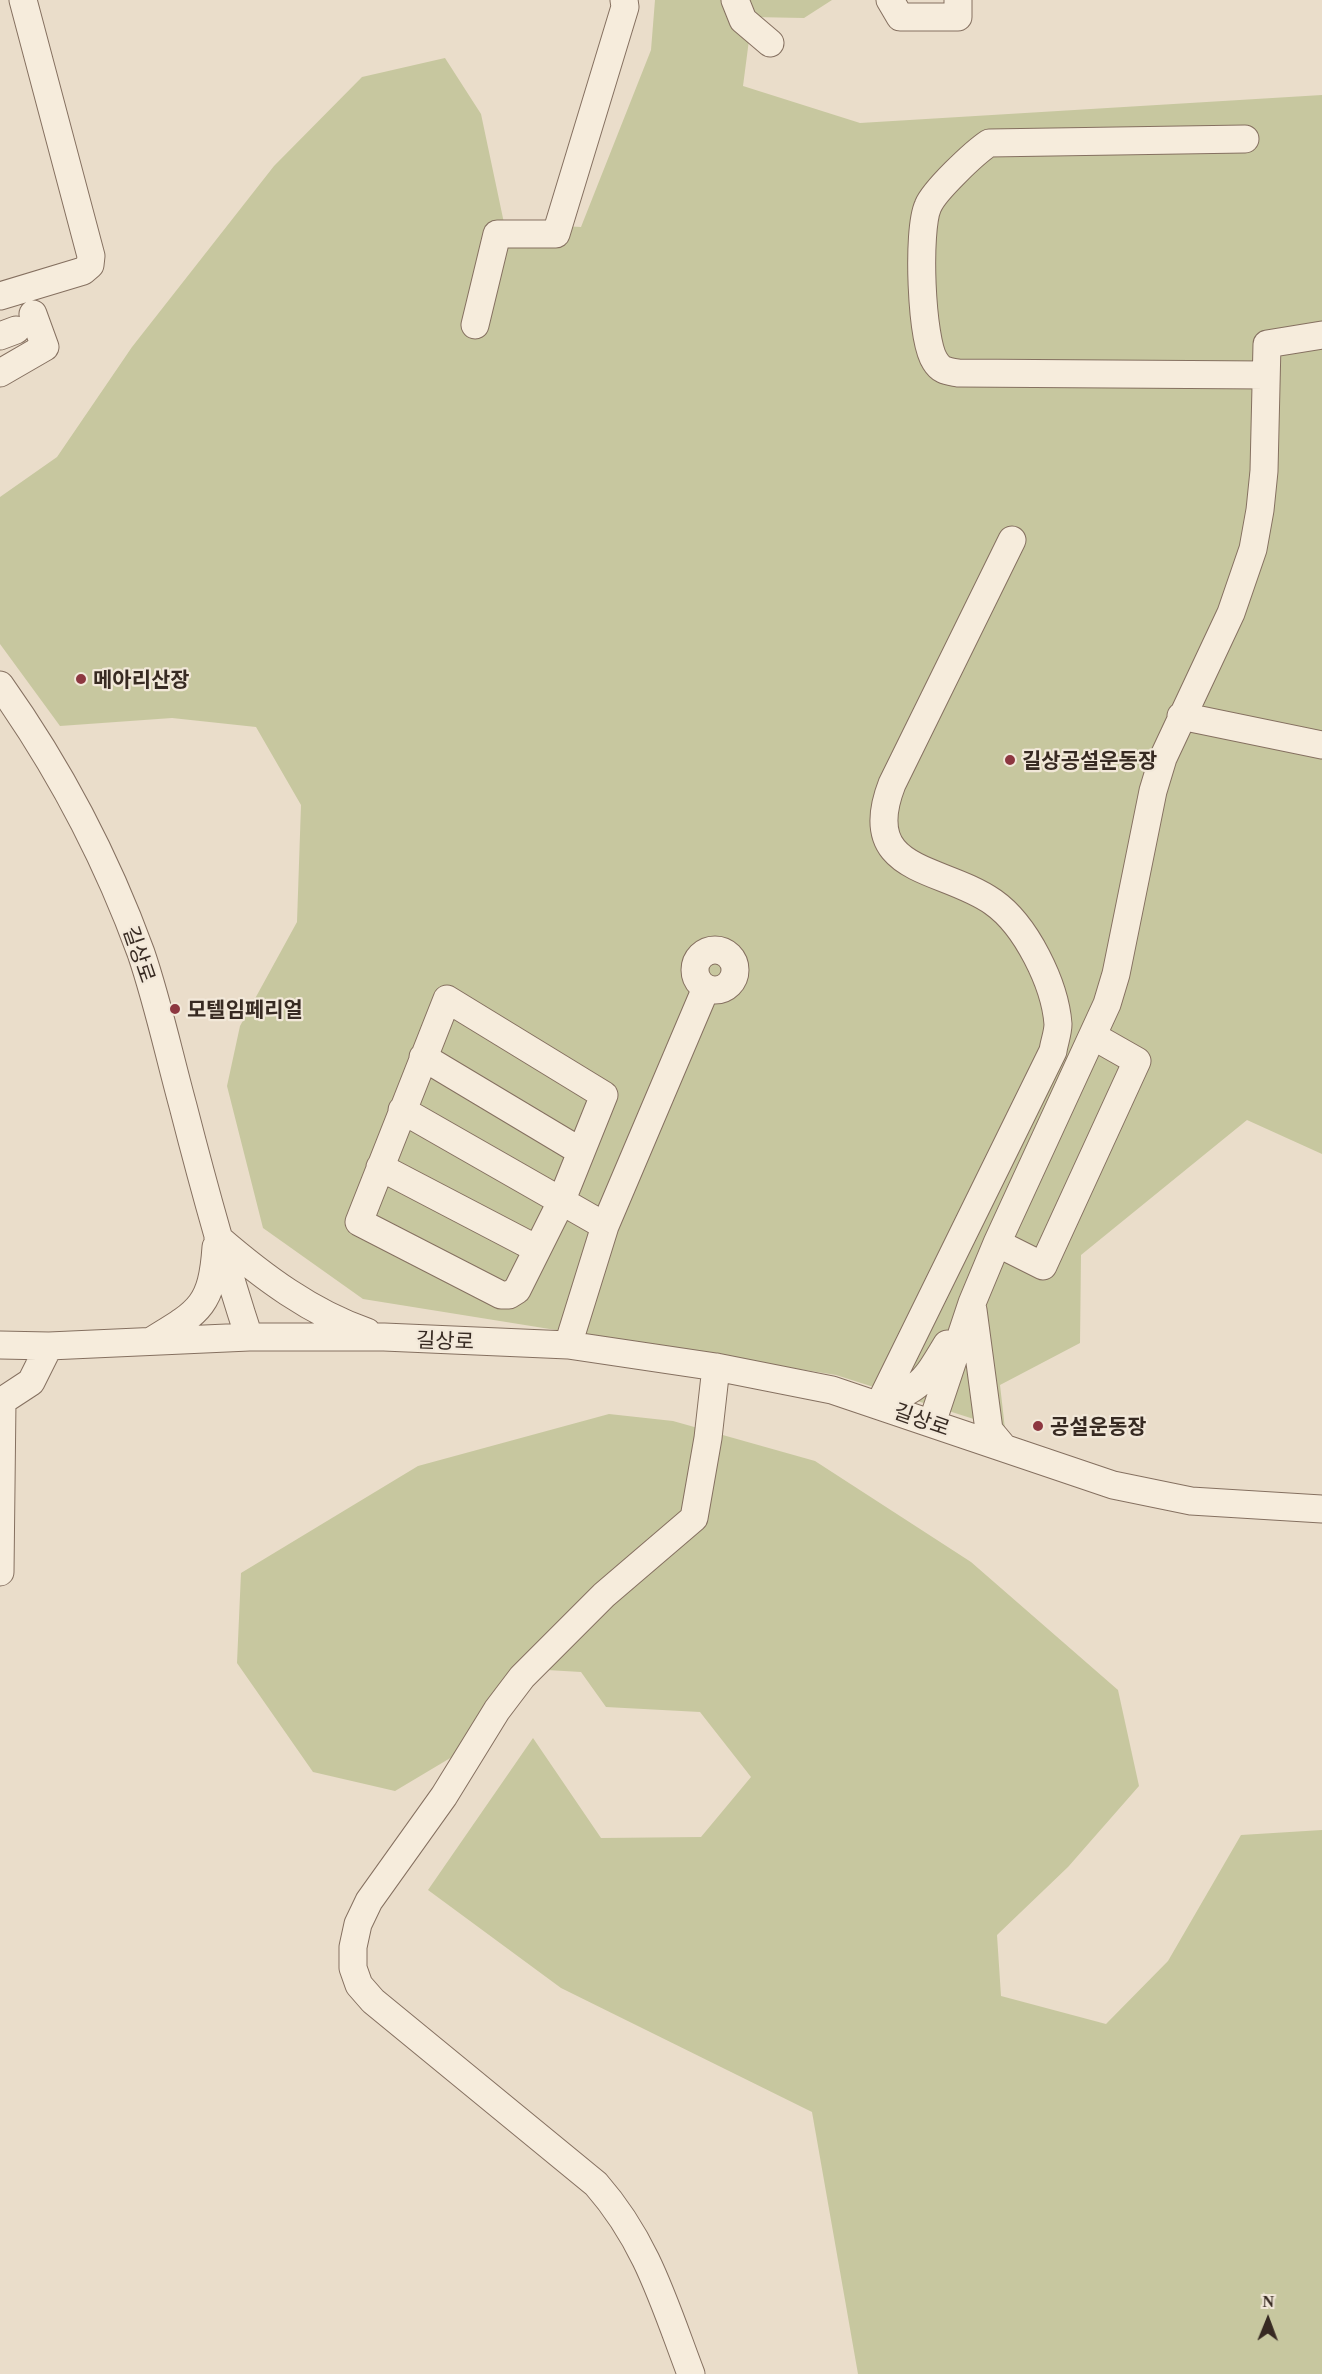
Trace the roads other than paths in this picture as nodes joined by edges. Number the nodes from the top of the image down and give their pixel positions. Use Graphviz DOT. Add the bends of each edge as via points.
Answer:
graph roads {
  1 [pos="23,0"];
  2 [pos="624,0"];
  3 [pos="735,0"];
  4 [pos="890,0"];
  5 [pos="958,0"];
  6 [pos="770,43"];
  7 [pos="1245,139"];
  8 [pos="0,296"];
  9 [pos="475,325"];
  10 [pos="16,327"];
  11 [pos="1322,335"];
  12 [pos="0,373"];
  13 [pos="1266,375"];
  14 [pos="1012,540"];
  15 [pos="0,685"];
  16 [pos="1181,716"];
  17 [pos="1322,745"];
  18 [pos="706,988"];
  19 [pos="1093,1036"];
  20 [pos="423,1057"];
  21 [pos="402,1110"];
  22 [pos="580,1151"];
  23 [pos="380,1167"];
  24 [pos="561,1202"];
  25 [pos="605,1226"];
  26 [pos="217,1237"];
  27 [pos="997,1243"];
  28 [pos="537,1249"];
  29 [pos="972,1302"];
  30 [pos="249,1337"];
  31 [pos="384,1337"];
  32 [pos="149,1342"];
  33 [pos="568,1345"];
  34 [pos="0,1346"];
  35 [pos="48,1346"];
  36 [pos="716,1367"];
  37 [pos="879,1405"];
  38 [pos="932,1423"];
  39 [pos="1004,1448"];
  40 [pos="1322,1509"];
  41 [pos="0,1572"];
  42 [pos="691,2374"];
  1 -- 8 [label="street" via="91,256 90,265 83,271"];
  2 -- 9 [label="street" via="556,234 497,234"];
  3 -- 6 [label="street" via="743,20"];
  4 -- 5 [label="street" via="900,17 958,17"];
  7 -- 13 [label="street" via="988,143 929,203 923,220 927,342 942,370 958,374"];
  10 -- 12 [label="street" via="45,347"];
  11 -- 13 [label="street" via="1267,344"];
  13 -- 16 [label="street" via="1264,471 1253,549 1231,613"];
  14 -- 37 [label="street" via="892,784 883,808 884,829 892,848 907,862 993,902 1017,926 1041,963 1058,1026 1053,1051"];
  15 -- 26 [label="street, 길상로" via="67,789 125,912 155,1000"];
  16 -- 17 [label="street"];
  16 -- 19 [label="street" via="1153,792 1116,974"];
  18 -- 25 [label="street"];
  19 -- 27 [label="street"];
  19 -- 27 [label="street" via="1137,1061 1044,1266"];
  20 -- 21 [label="street"];
  20 -- 22 [label="street"];
  20 -- 22 [label="street" via="447,999 604,1095"];
  21 -- 23 [label="street"];
  21 -- 24 [label="street"];
  22 -- 24 [label="street"];
  23 -- 28 [label="street"];
  23 -- 28 [label="street" via="359,1222 501,1295 518,1290"];
  24 -- 25 [label="street"];
  24 -- 28 [label="street"];
  25 -- 33 [label="street"];
  26 -- 30 [label="street, 길상로"];
  26 -- 31 [label="street" via="256,1271 313,1307"];
  26 -- 32 [label="street" via="211,1288 202,1306"];
  27 -- 29 [label="street"];
  29 -- 37 [label="street" via="929,1375 917,1388"];
  29 -- 38 [label="street"];
  29 -- 39 [label="street" via="989,1430"];
  30 -- 31 [label="street, 길상로"];
  30 -- 32 [label="street"];
  31 -- 33 [label="street, 길상로"];
  32 -- 35 [label="street"];
  33 -- 36 [label="street, 길상로"];
  34 -- 35 [label="street"];
  35 -- 41 [label="street" via="31,1382 2,1401"];
  36 -- 37 [label="street, 길상로" via="832,1390"];
  36 -- 42 [label="street" via="694,1518 604,1595 522,1677 369,1901 352,1947 353,1968 373,2001 596,2184 616,2207 650,2267"];
  37 -- 38 [label="street, 길상로"];
  38 -- 39 [label="street, 길상로"];
  39 -- 40 [label="street, 길상로" via="1065,1471 1151,1493 1227,1505"];
}
